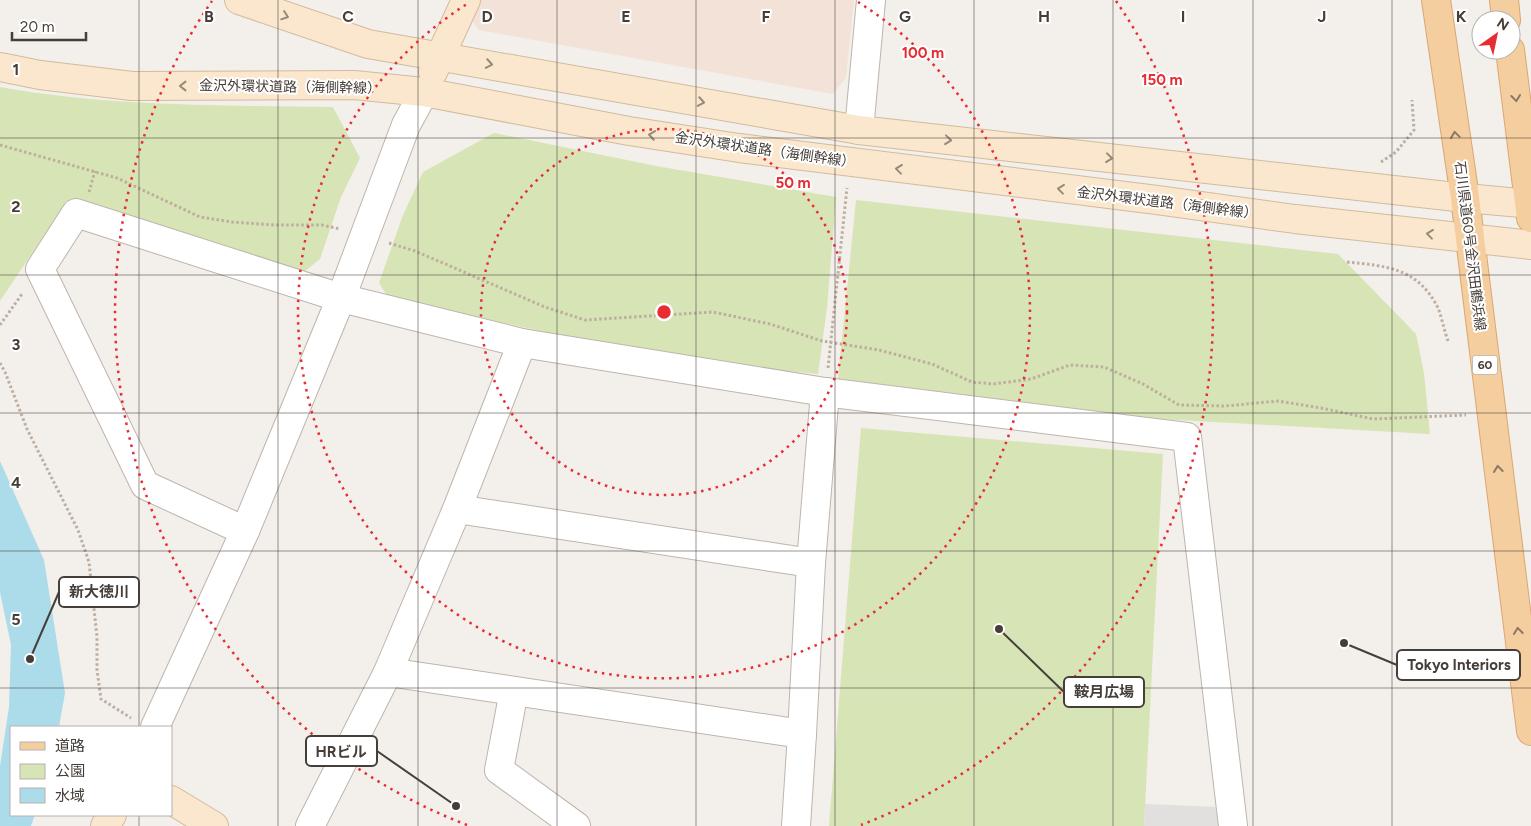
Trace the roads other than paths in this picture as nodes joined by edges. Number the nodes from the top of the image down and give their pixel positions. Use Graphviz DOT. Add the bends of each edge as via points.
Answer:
graph roads {
  1 [pos="239,0"];
  2 [pos="466,0"];
  3 [pos="871,0"];
  4 [pos="1436,0"];
  5 [pos="441,56"];
  6 [pos="1511,60"];
  7 [pos="0,67"];
  8 [pos="424,92"];
  9 [pos="859,130"];
  10 [pos="1464,198"];
  11 [pos="1530,208"];
  12 [pos="1470,239"];
  13 [pos="1531,245"];
  14 [pos="341,298"];
  15 [pos="522,343"];
  16 [pos="825,392"];
  17 [pos="457,509"];
  18 [pos="245,531"];
  19 [pos="810,563"];
  20 [pos="388,672"];
  21 [pos="514,691"];
  22 [pos="147,725"];
  23 [pos="1531,731"];
  24 [pos="802,734"];
  25 [pos="172,801"];
  26 [pos="214,826"];
  27 [pos="310,826"];
  28 [pos="576,826"];
  29 [pos="796,826"];
  30 [pos="1233,826"];
  1 -- 5 [label="street, one-way" via="368,44"];
  2 -- 5 [label="street"];
  3 -- 9 [label="street"];
  10 -- 4 [label="main road, 石川県道60号金沢田鶴浜線 / 60, one-way"];
  5 -- 8 [label="street"];
  5 -- 9 [label="street, one-way"];
  6 -- 11 [label="main road, one-way"];
  8 -- 7 [label="street, 金沢外環状道路（海側幹線）, one-way" via="354,85 132,86"];
  12 -- 8 [label="street, 金沢外環状道路（海側幹線）, one-way" via="739,148 629,131"];
  8 -- 14 [label="street" via="406,125"];
  9 -- 10 [label="street, one-way"];
  10 -- 11 [label="street"];
  10 -- 12 [label="main road, 石川県道60号金沢田鶴浜線 / 60"];
  12 -- 13 [label="street, 金沢外環状道路（海側幹線）"];
  23 -- 12 [label="main road, 石川県道60号金沢田鶴浜線 / 60, one-way"];
  14 -- 15 [label="street"];
  14 -- 18 [label="street"];
  14 -- 18 [label="street" via="76,212 40,269 145,485"];
  15 -- 16 [label="street"];
  15 -- 17 [label="street"];
  16 -- 19 [label="street"];
  16 -- 30 [label="street" via="1187,437"];
  17 -- 19 [label="street"];
  17 -- 20 [label="street"];
  18 -- 22 [label="street"];
  19 -- 24 [label="street"];
  20 -- 21 [label="street"];
  20 -- 27 [label="street"];
  21 -- 24 [label="street"];
  21 -- 28 [label="street" via="499,770"];
  24 -- 29 [label="street"];
  25 -- 26 [label="street"];
}
